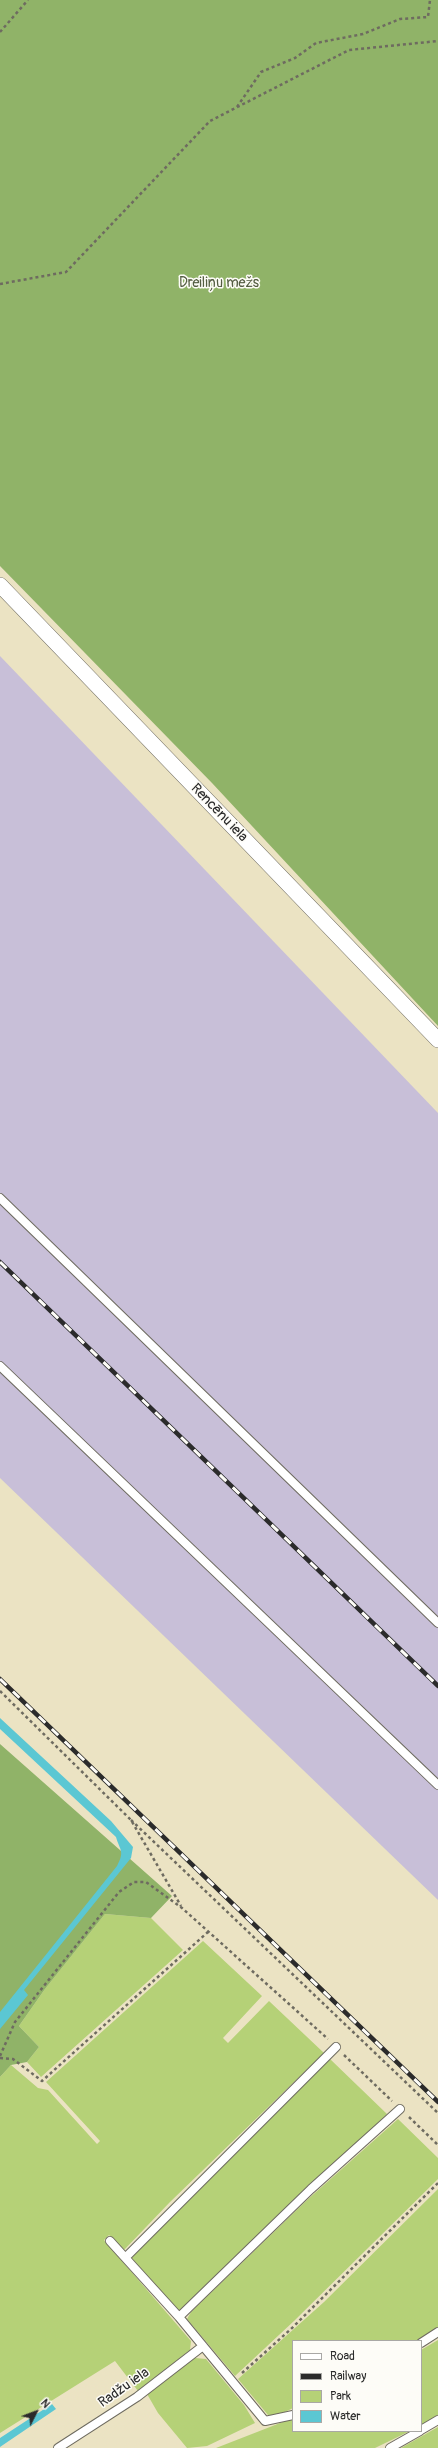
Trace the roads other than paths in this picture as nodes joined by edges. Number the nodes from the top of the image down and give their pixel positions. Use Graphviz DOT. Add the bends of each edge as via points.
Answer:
graph roads {
  1 [pos="0,585"];
  2 [pos="438,1040"];
  3 [pos="0,1198"];
  4 [pos="0,1366"];
  5 [pos="438,1623"];
  6 [pos="438,1785"];
  7 [pos="336,2047"];
  8 [pos="400,2109"];
  9 [pos="110,2242"];
  10 [pos="126,2257"];
  11 [pos="179,2317"];
  12 [pos="438,2332"];
  13 [pos="422,2342"];
  14 [pos="203,2346"];
  15 [pos="292,2415"];
  16 [pos="438,2420"];
  17 [pos="422,2430"];
  18 [pos="418,2432"];
  19 [pos="58,2448"];
  20 [pos="390,2448"];
  1 -- 2 [label="street, Rencēnu iela"];
  3 -- 5 [label="lane"];
  4 -- 6 [label="lane"];
  7 -- 10 [label="lane"];
  8 -- 11 [label="lane" via="312,2189"];
  9 -- 10 [label="lane"];
  10 -- 11 [label="lane"];
  11 -- 14 [label="lane"];
  12 -- 13 [label="lane"];
  14 -- 15 [label="lane" via="265,2421"];
  14 -- 19 [label="lane, Radžu iela" via="137,2397"];
  16 -- 17 [label="lane"];
  18 -- 20 [label="lane"];
}
